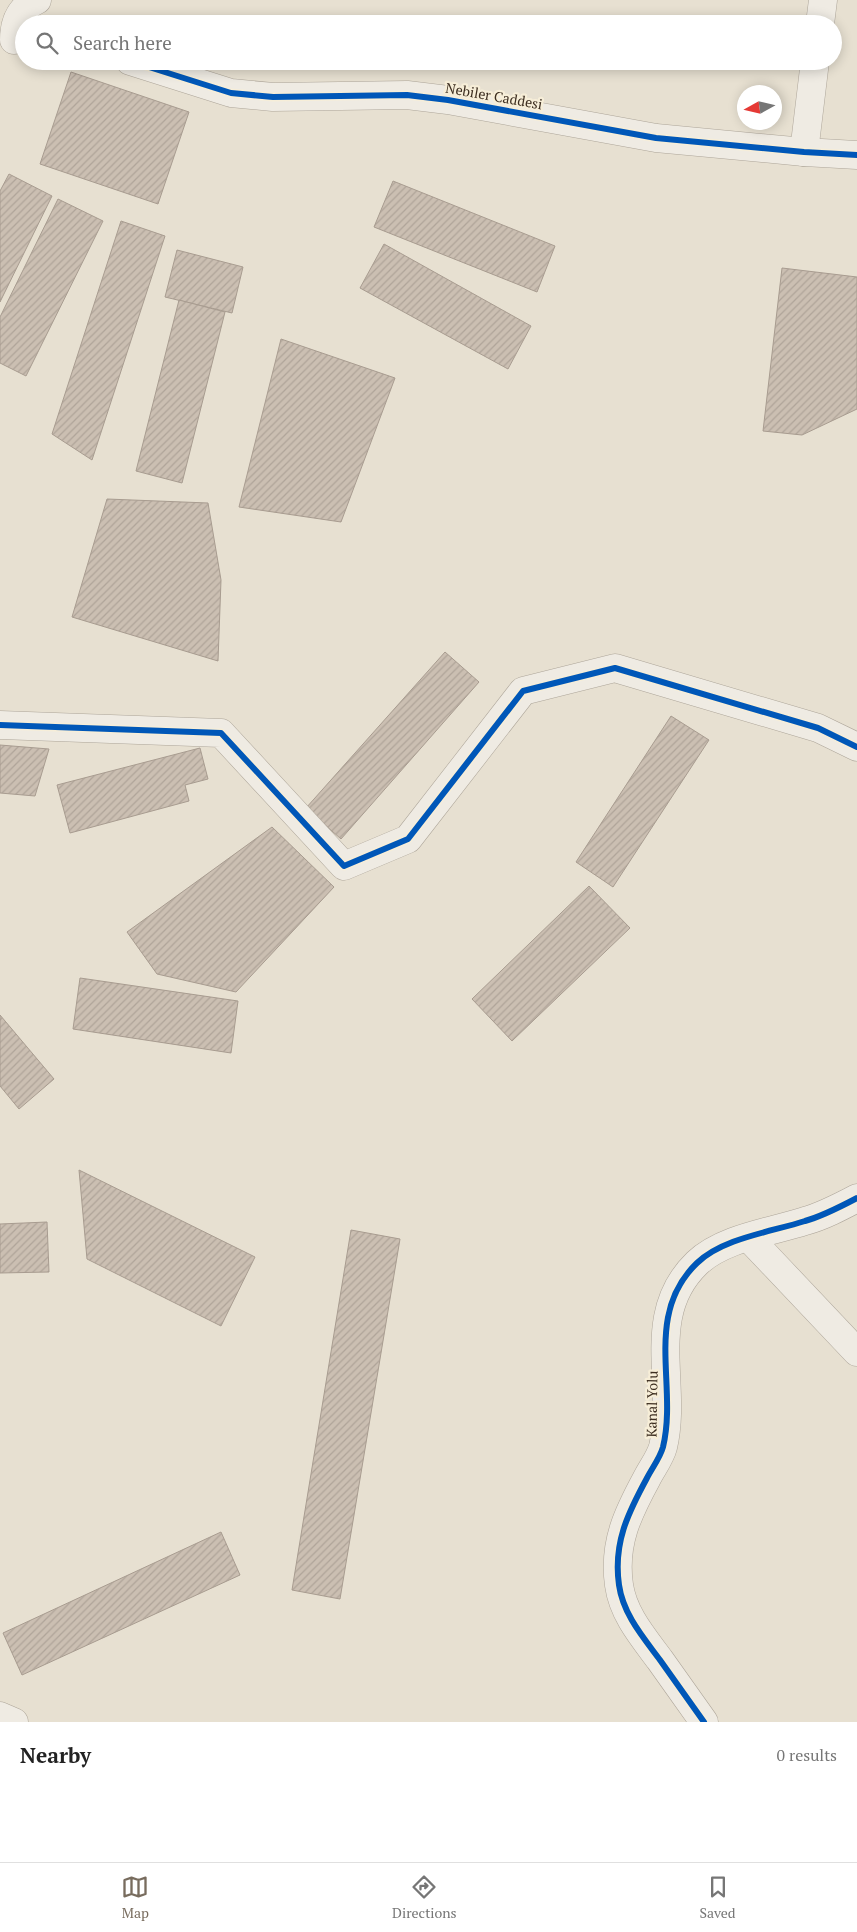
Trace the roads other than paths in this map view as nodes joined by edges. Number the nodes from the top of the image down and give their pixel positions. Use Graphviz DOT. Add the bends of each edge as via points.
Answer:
graph roads {
  1 [pos="37,0"];
  2 [pos="823,0"];
  3 [pos="19,15"];
  4 [pos="821,15"];
  5 [pos="15,23"];
  6 [pos="13,41"];
  7 [pos="158,70"];
  8 [pos="814,70"];
  9 [pos="804,152"];
  10 [pos="857,155"];
  11 [pos="0,725"];
  12 [pos="857,746"];
  13 [pos="857,1198"];
  14 [pos="750,1238"];
  15 [pos="857,1352"];
  16 [pos="0,1716"];
  17 [pos="14,1722"];
  18 [pos="704,1722"];
  1 -- 3 [label="street"];
  2 -- 4 [label="street"];
  5 -- 6 [label="street"];
  7 -- 9 [label="street, Nebiler Caddesi" via="230,93 273,97 424,97 656,138"];
  8 -- 9 [label="street"];
  9 -- 10 [label="street, Nebiler Caddesi"];
  11 -- 12 [label="street" via="222,733 344,866 408,839 522,691 615,668 818,728"];
  13 -- 14 [label="street, Kanal Yolu" via="807,1221"];
  14 -- 15 [label="street"];
  14 -- 18 [label="street, Kanal Yolu" via="714,1250 696,1264 678,1288 668,1314 665,1338 666,1422 663,1449 630,1511 621,1534 617,1561 619,1587 630,1618"];
  16 -- 17 [label="street"];
}
